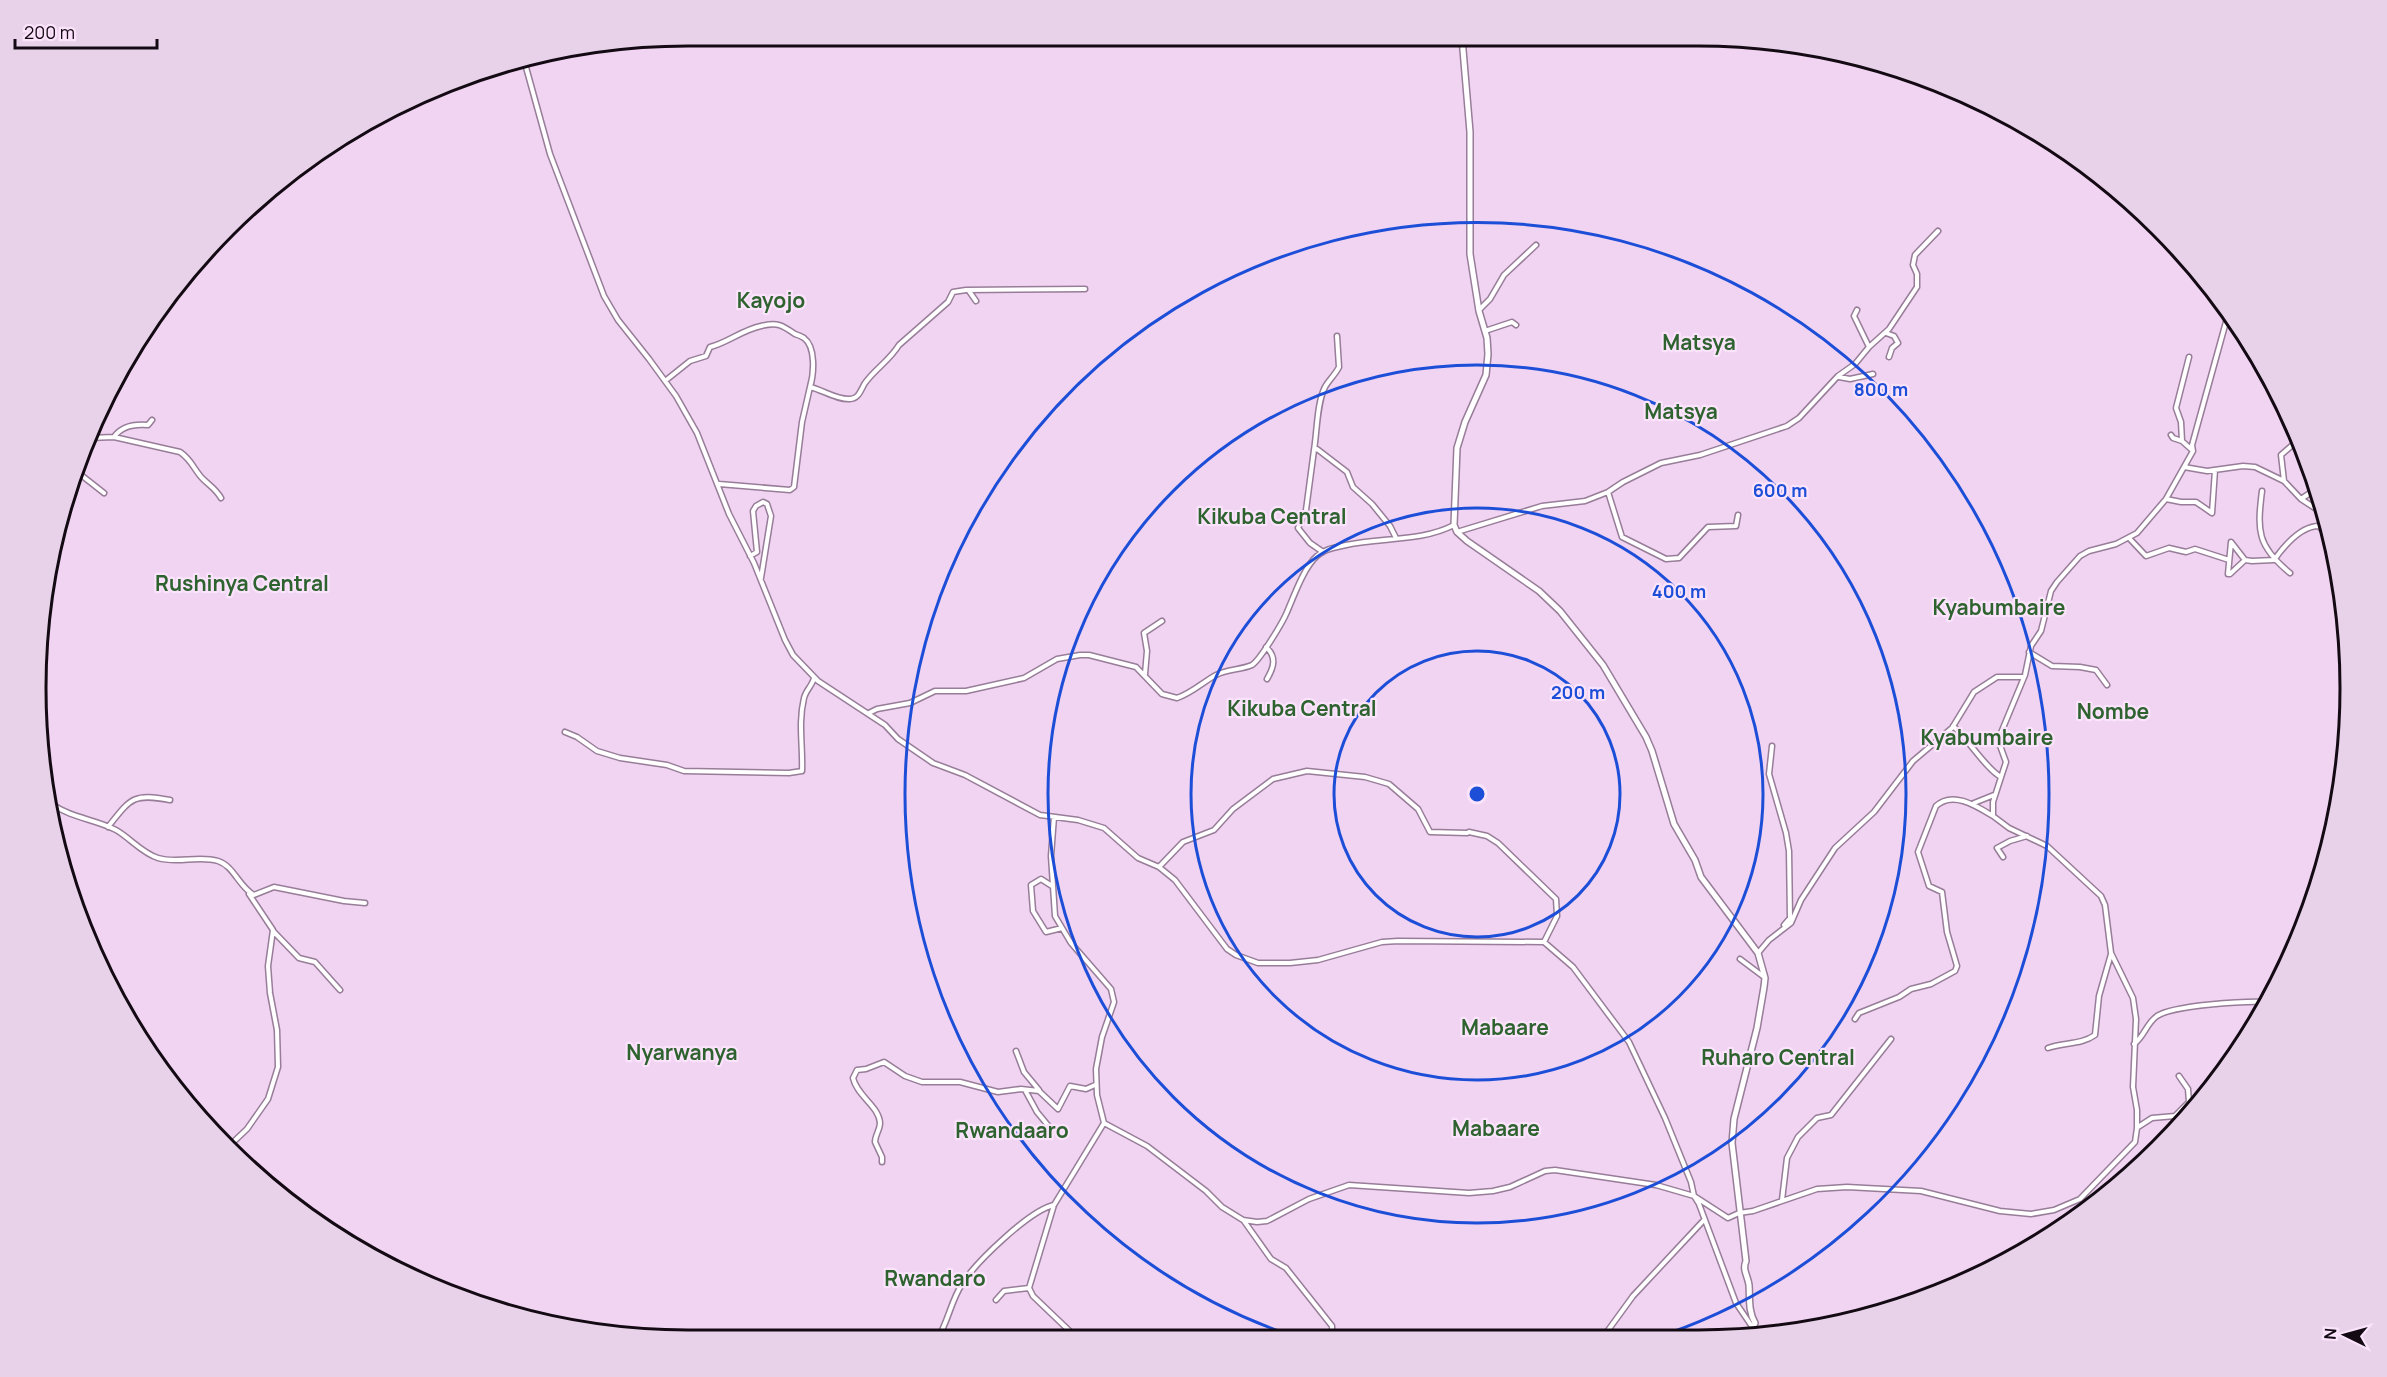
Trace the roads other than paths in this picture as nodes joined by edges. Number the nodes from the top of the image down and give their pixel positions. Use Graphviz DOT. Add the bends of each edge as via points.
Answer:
graph roads {
  1 [pos="1463,46"];
  2 [pos="526,67"];
  3 [pos="1938,231"];
  4 [pos="1536,245"];
  5 [pos="1085,289"];
  6 [pos="966,290"];
  7 [pos="976,301"];
  8 [pos="1857,310"];
  9 [pos="1479,311"];
  10 [pos="2226,323"];
  11 [pos="1516,325"];
  12 [pos="1485,331"];
  13 [pos="1885,333"];
  14 [pos="1337,336"];
  15 [pos="1869,347"];
  16 [pos="1889,357"];
  17 [pos="2189,357"];
  18 [pos="1873,374"];
  19 [pos="1838,376"];
  20 [pos="664,381"];
  21 [pos="810,387"];
  22 [pos="153,420"];
  23 [pos="2170,435"];
  24 [pos="114,437"];
  25 [pos="98,438"];
  26 [pos="2182,441"];
  27 [pos="2293,445"];
  28 [pos="1314,450"];
  29 [pos="2193,450"];
  30 [pos="2184,467"];
  31 [pos="2215,470"];
  32 [pos="83,476"];
  33 [pos="2284,481"];
  34 [pos="718,484"];
  35 [pos="1608,492"];
  36 [pos="2262,492"];
  37 [pos="104,493"];
  38 [pos="2310,493"];
  39 [pos="221,498"];
  40 [pos="2166,499"];
  41 [pos="2301,499"];
  42 [pos="2314,508"];
  43 [pos="1738,515"];
  44 [pos="1454,525"];
  45 [pos="2320,528"];
  46 [pos="1458,532"];
  47 [pos="1396,538"];
  48 [pos="2129,538"];
  49 [pos="1324,552"];
  50 [pos="750,556"];
  51 [pos="2245,560"];
  52 [pos="2274,560"];
  53 [pos="2229,561"];
  54 [pos="2290,573"];
  55 [pos="760,579"];
  56 [pos="1162,621"];
  57 [pos="1266,648"];
  58 [pos="2030,652"];
  59 [pos="1145,675"];
  60 [pos="814,677"];
  61 [pos="2024,677"];
  62 [pos="1267,679"];
  63 [pos="2106,685"];
  64 [pos="868,713"];
  65 [pos="1953,726"];
  66 [pos="566,732"];
  67 [pos="1772,746"];
  68 [pos="2001,777"];
  69 [pos="1995,795"];
  70 [pos="171,800"];
  71 [pos="1973,803"];
  72 [pos="58,808"];
  73 [pos="1993,816"];
  74 [pos="1054,817"];
  75 [pos="108,827"];
  76 [pos="2027,836"];
  77 [pos="2002,857"];
  78 [pos="1159,867"];
  79 [pos="1052,886"];
  80 [pos="247,891"];
  81 [pos="365,903"];
  82 [pos="1062,928"];
  83 [pos="273,930"];
  84 [pos="1778,933"];
  85 [pos="1544,942"];
  86 [pos="1758,953"];
  87 [pos="2111,954"];
  88 [pos="1740,959"];
  89 [pos="1765,978"];
  90 [pos="340,990"];
  91 [pos="2258,1002"];
  92 [pos="1855,1019"];
  93 [pos="1890,1040"];
  94 [pos="2134,1044"];
  95 [pos="2048,1048"];
  96 [pos="1016,1051"];
  97 [pos="2180,1076"];
  98 [pos="1096,1084"];
  99 [pos="1025,1090"];
  100 [pos="1039,1091"];
  101 [pos="1104,1123"];
  102 [pos="2137,1128"];
  103 [pos="1051,1129"];
  104 [pos="234,1141"];
  105 [pos="882,1162"];
  106 [pos="1694,1196"];
  107 [pos="1782,1200"];
  108 [pos="1054,1205"];
  109 [pos="1738,1213"];
  110 [pos="1243,1220"];
  111 [pos="1704,1220"];
  112 [pos="1029,1288"];
  113 [pos="996,1299"];
  114 [pos="1753,1328"];
  115 [pos="941,1330"];
  116 [pos="1069,1330"];
  117 [pos="1332,1330"];
  118 [pos="1608,1330"];
  1 -- 9 [label="street" via="1470,132 1470,254"];
  2 -- 20 [label="street" via="550,154 598,282 618,320"];
  3 -- 13 [label="street" via="1915,255 1917,287"];
  4 -- 9 [label="street" via="1504,276"];
  5 -- 6 [label="street"];
  6 -- 7 [label="street" via="972,292"];
  6 -- 21 [label="street" via="953,292 948,302 899,345 856,398 838,397"];
  8 -- 15 [label="street" via="1854,316"];
  9 -- 12 [label="street"];
  10 -- 29 [label="street"];
  11 -- 12 [label="street" via="1512,322"];
  12 -- 44 [label="street" via="1486,375 1457,448"];
  13 -- 15 [label="street"];
  13 -- 16 [label="street" via="1899,343"];
  14 -- 28 [label="street" via="1340,368 1324,389"];
  15 -- 19 [label="street"];
  17 -- 26 [label="street" via="2176,408"];
  18 -- 19 [label="street" via="1850,379"];
  19 -- 35 [label="street" via="1787,426 1700,455 1661,463"];
  20 -- 21 [label="street" via="690,361 706,356 710,347 751,329 777,324 804,338 811,348"];
  20 -- 34 [label="street" via="697,433"];
  21 -- 34 [label="street" via="794,487 777,490"];
  22 -- 24 [label="street" via="148,425 133,424"];
  23 -- 26 [label="street"];
  24 -- 25 [label="street"];
  24 -- 39 [label="street" via="180,452 190,458 202,479"];
  26 -- 29 [label="street"];
  27 -- 33 [label="street" via="2282,456"];
  28 -- 47 [label="street" via="1347,472 1353,487 1372,504"];
  28 -- 49 [label="street" via="1306,510 1298,528"];
  29 -- 30 [label="street"];
  30 -- 31 [label="street"];
  30 -- 40 [label="street"];
  31 -- 33 [label="street" via="2255,467"];
  31 -- 40 [label="street" via="2212,513 2196,502"];
  32 -- 37 [label="street"];
  33 -- 41 [label="street"];
  34 -- 50 [label="street"];
  35 -- 43 [label="street" via="1622,537 1666,559 1679,558 1708,527 1736,526"];
  35 -- 46 [label="street" via="1585,501 1533,508"];
  36 -- 52 [label="street" via="2258,526"];
  38 -- 41 [label="street"];
  40 -- 48 [label="street"];
  41 -- 42 [label="street"];
  44 -- 46 [label="street"];
  44 -- 47 [label="street" via="1439,533"];
  45 -- 52 [label="street" via="2312,526 2284,546"];
  46 -- 86 [label="street" via="1539,591 1603,664 1646,737 1674,824 1701,877"];
  47 -- 49 [label="street" via="1332,547"];
  48 -- 53 [label="street" via="2146,556 2169,548 2186,552 2195,549"];
  48 -- 58 [label="street" via="2089,551 2069,567 2052,591"];
  49 -- 57 [label="street" via="1307,568"];
  50 -- 55 [label="street"];
  50 -- 55 [label="street" via="757,552 753,511 763,502 771,516"];
  51 -- 52 [label="street"];
  51 -- 53 [label="street" via="2229,574"];
  51 -- 53 [label="street" via="2231,542"];
  52 -- 54 [label="street"];
  55 -- 60 [label="street" via="789,648"];
  56 -- 59 [label="street" via="1144,633"];
  57 -- 59 [label="street" via="1252,664 1219,673 1177,698 1162,694"];
  57 -- 62 [label="street" via="1274,660"];
  58 -- 61 [label="street"];
  58 -- 63 [label="street" via="2052,666 2096,670"];
  59 -- 64 [label="street" via="1136,667 1080,655 1057,659 1024,678 966,691 935,692 910,703"];
  60 -- 64 [label="street" via="826,689"];
  60 -- 66 [label="street" via="801,711 802,771 684,771 597,752"];
  61 -- 65 [label="street" via="1994,677 1974,692"];
  61 -- 68 [label="street" via="1998,740 2006,762"];
  64 -- 74 [label="street" via="933,763 965,775 1040,815"];
  65 -- 68 [label="street"];
  65 -- 84 [label="street" via="1913,761 1874,812 1835,848 1801,900 1791,923"];
  67 -- 84 [label="street" via="1769,774 1786,833 1790,881 1790,918"];
  68 -- 69 [label="street"];
  69 -- 71 [label="street"];
  69 -- 73 [label="street"];
  70 -- 75 [label="street" via="139,796"];
  71 -- 73 [label="street"];
  71 -- 92 [label="street" via="1940,802 1918,852 1929,886 1942,892 1956,970 1859,1013"];
  72 -- 75 [label="street"];
  73 -- 76 [label="street"];
  74 -- 78 [label="street" via="1104,828 1138,858"];
  74 -- 79 [label="street"];
  75 -- 80 [label="street" via="158,858 204,858 223,863"];
  76 -- 77 [label="street" via="1997,848"];
  76 -- 87 [label="street" via="2048,846 2101,896"];
  78 -- 85 [label="street" via="1182,887 1227,949 1258,963 1318,960 1382,942"];
  78 -- 85 [label="street" via="1183,842 1214,830 1233,809 1273,779 1307,771 1365,777 1389,784 1400,793 1418,809 1430,832 1469,831 1498,843 1556,899 1557,916"];
  79 -- 82 [label="street" via="1055,916"];
  79 -- 82 [label="street" via="1041,879 1031,885 1033,911 1046,932"];
  80 -- 81 [label="street" via="256,895 274,887"];
  80 -- 83 [label="street"];
  82 -- 98 [label="street" via="1106,982 1114,1002 1099,1050"];
  83 -- 90 [label="street" via="299,958 315,962"];
  83 -- 104 [label="street" via="268,966 278,1067 268,1099"];
  84 -- 86 [label="street"];
  85 -- 106 [label="street" via="1573,967 1629,1042 1678,1148"];
  86 -- 89 [label="street"];
  87 -- 94 [label="street" via="2133,998"];
  87 -- 95 [label="street" via="2099,996 2096,1035 2086,1042"];
  88 -- 89 [label="street"];
  89 -- 109 [label="street" via="1732,1131"];
  91 -- 94 [label="street" via="2169,1011 2150,1022"];
  93 -- 107 [label="street" via="1831,1115 1817,1118 1798,1137 1787,1158"];
  94 -- 102 [label="street"];
  96 -- 100 [label="street" via="1024,1072"];
  97 -- 102 [label="street" via="2188,1089 2189,1102 2175,1116 2152,1118"];
  98 -- 100 [label="street" via="1086,1089 1070,1086 1058,1109"];
  98 -- 101 [label="street"];
  99 -- 100 [label="street"];
  99 -- 103 [label="street"];
  99 -- 105 [label="street" via="998,1092 960,1082 918,1082 884,1062 857,1070 853,1078 856,1088 879,1120 875,1142"];
  101 -- 108 [label="street"];
  101 -- 110 [label="street" via="1147,1146"];
  102 -- 107 [label="street" via="2135,1142 2096,1184 2080,1199 2054,1210 2031,1214 2000,1211 1921,1191 1888,1187 1828,1188"];
  106 -- 109 [label="street" via="1728,1218"];
  106 -- 110 [label="street" via="1656,1185 1554,1170 1510,1187 1469,1193 1349,1185 1309,1199 1267,1221"];
  106 -- 111 [label="street"];
  107 -- 109 [label="street"];
  108 -- 112 [label="street"];
  108 -- 115 [label="street" via="1025,1221 977,1265 962,1283"];
  109 -- 114 [label="street"];
  110 -- 117 [label="street" via="1271,1259 1286,1268"];
  111 -- 114 [label="street" via="1736,1303"];
  111 -- 118 [label="street" via="1633,1296"];
  112 -- 113 [label="street" via="1004,1291"];
  112 -- 116 [label="street"];
}
